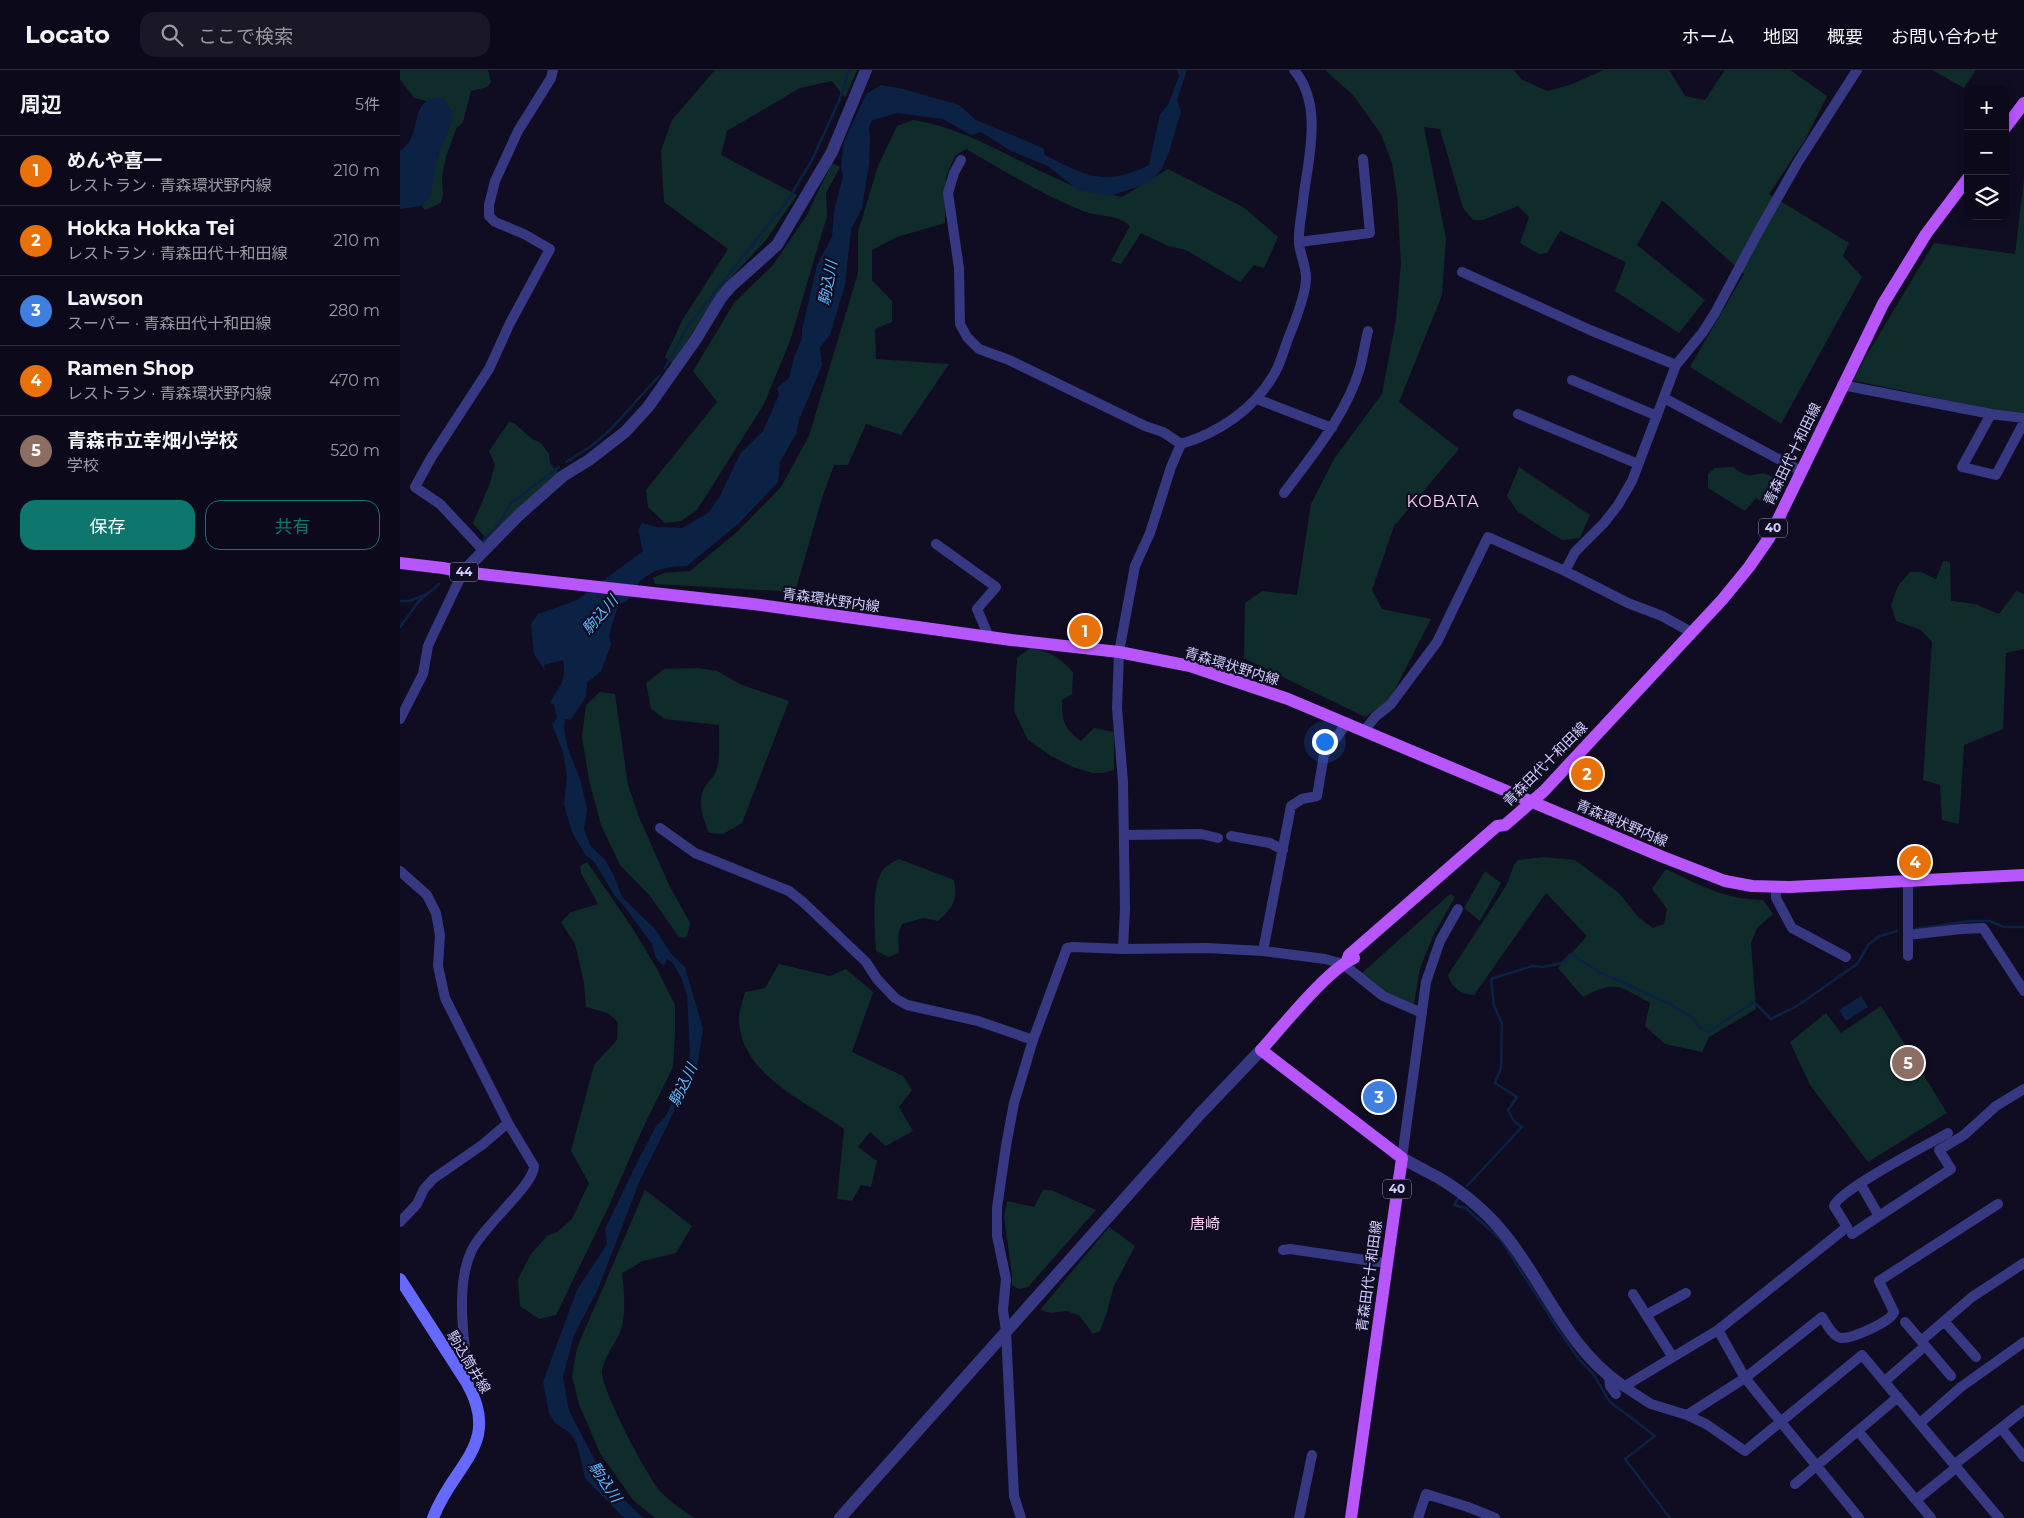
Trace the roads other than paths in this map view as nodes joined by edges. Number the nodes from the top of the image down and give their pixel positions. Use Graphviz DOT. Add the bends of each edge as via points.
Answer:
graph roads {
  1 [pos="553,70"];
  2 [pos="866,70"];
  3 [pos="1294,70"];
  4 [pos="1857,70"];
  5 [pos="2024,103"];
  6 [pos="2009,123"];
  7 [pos="1363,159"];
  8 [pos="961,160"];
  9 [pos="1964,183"];
  10 [pos="1299,242"];
  11 [pos="1462,272"];
  12 [pos="1368,331"];
  13 [pos="1676,364"];
  14 [pos="1572,380"];
  15 [pos="1842,385"];
  16 [pos="1664,398"];
  17 [pos="1257,399"];
  18 [pos="1518,414"];
  19 [pos="1991,414"];
  20 [pos="1657,416"];
  21 [pos="2024,418"];
  22 [pos="2024,422"];
  23 [pos="1332,428"];
  24 [pos="1181,444"];
  25 [pos="1638,464"];
  26 [pos="1801,471"];
  27 [pos="1284,493"];
  28 [pos="936,544"];
  29 [pos="484,550"];
  30 [pos="400,563"];
  31 [pos="1565,571"];
  32 [pos="463,572"];
  33 [pos="1691,632"];
  34 [pos="989,637"];
  35 [pos="1119,652"];
  36 [pos="400,719"];
  37 [pos="1346,724"];
  38 [pos="1364,731"];
  39 [pos="1532,802"];
  40 [pos="660,828"];
  41 [pos="1124,835"];
  42 [pos="1231,836"];
  43 [pos="1218,838"];
  44 [pos="1283,850"];
  45 [pos="400,871"];
  46 [pos="2024,875"];
  47 [pos="1908,881"];
  48 [pos="1776,887"];
  49 [pos="1458,909"];
  50 [pos="1908,935"];
  51 [pos="1123,949"];
  52 [pos="1263,951"];
  53 [pos="1846,956"];
  54 [pos="1908,956"];
  55 [pos="1345,962"];
  56 [pos="2021,980"];
  57 [pos="2024,991"];
  58 [pos="1422,1013"];
  59 [pos="1033,1040"];
  60 [pos="1261,1050"];
  61 [pos="2024,1089"];
  62 [pos="508,1123"];
  63 [pos="1948,1133"];
  64 [pos="1402,1158"];
  65 [pos="1860,1183"];
  66 [pos="1998,1204"];
  67 [pos="1879,1216"];
  68 [pos="400,1222"];
  69 [pos="1852,1234"];
  70 [pos="1283,1250"];
  71 [pos="1386,1263"];
  72 [pos="2024,1263"];
  73 [pos="400,1279"];
  74 [pos="1686,1293"];
  75 [pos="1633,1294"];
  76 [pos="1646,1315"];
  77 [pos="1944,1321"];
  78 [pos="1905,1322"];
  79 [pos="1006,1330"];
  80 [pos="1718,1330"];
  81 [pos="2024,1342"];
  82 [pos="1923,1343"];
  83 [pos="1672,1356"];
  84 [pos="1976,1356"];
  85 [pos="461,1373"];
  86 [pos="1951,1376"];
  87 [pos="1745,1378"];
  88 [pos="1885,1381"];
  89 [pos="1620,1388"];
  90 [pos="1898,1397"];
  91 [pos="2024,1410"];
  92 [pos="1687,1415"];
  93 [pos="1780,1422"];
  94 [pos="1920,1422"];
  95 [pos="2001,1428"];
  96 [pos="1858,1431"];
  97 [pos="1312,1455"];
  98 [pos="2024,1457"];
  99 [pos="1956,1465"];
  100 [pos="1815,1466"];
  101 [pos="1795,1484"];
  102 [pos="1916,1500"];
  103 [pos="433,1518"];
  104 [pos="840,1518"];
  105 [pos="1021,1518"];
  106 [pos="1299,1518"];
  107 [pos="1351,1518"];
  108 [pos="1418,1518"];
  109 [pos="1495,1518"];
  110 [pos="1859,1518"];
  111 [pos="1931,1518"];
  112 [pos="1999,1518"];
  1 -- 29 [label="street" via="514,139 495,181 489,205 489,216 494,222 550,249 489,369 415,487 440,504"];
  2 -- 29 [label="street" via="832,152 776,245 730,286 652,402 625,432 563,476"];
  3 -- 10 [label="street" via="1307,91 1311,114"];
  4 -- 13 [label="street" via="1798,162 1716,312"];
  5 -- 6 [label="main road"];
  7 -- 10 [label="street" via="1370,233"];
  8 -- 24 [label="street" via="948,193 959,268 960,324 967,337 979,349 1163,432"];
  9 -- 15 [label="main road, 青森田代十和田線 / 40" via="1926,234 1883,304"];
  10 -- 17 [label="street" via="1306,279 1296,318 1274,376"];
  11 -- 13 [label="street" via="1590,330"];
  12 -- 23 [label="street" via="1360,369"];
  13 -- 16 [label="street"];
  14 -- 20 [label="street"];
  15 -- 19 [label="street"];
  15 -- 26 [label="main road, 青森田代十和田線 / 40"];
  16 -- 20 [label="street"];
  16 -- 26 [label="street"];
  17 -- 23 [label="street"];
  17 -- 24 [label="street" via="1211,432"];
  18 -- 25 [label="street"];
  19 -- 21 [label="street"];
  19 -- 22 [label="street" via="1962,467 1996,475"];
  20 -- 25 [label="street"];
  23 -- 27 [label="street"];
  24 -- 35 [label="street" via="1136,566"];
  25 -- 31 [label="street" via="1618,505 1574,552"];
  26 -- 33 [label="main road, 青森田代十和田線 / 40" via="1769,538 1749,567"];
  28 -- 34 [label="street" via="996,587 977,609"];
  29 -- 32 [label="street"];
  30 -- 32 [label="main road, 青森環状野内線 / 44"];
  31 -- 33 [label="street"];
  31 -- 38 [label="street" via="1488,538 1437,642 1391,704"];
  32 -- 34 [label="main road, 青森環状野内線 / 44" via="753,604"];
  32 -- 36 [label="street" via="430,640 423,674"];
  33 -- 39 [label="main road, 青森田代十和田線 / 40"];
  34 -- 35 [label="main road, 青森環状野内線 / 44"];
  35 -- 37 [label="main road, 青森環状野内線 / 44" via="1190,666 1288,699"];
  35 -- 41 [label="street" via="1117,708"];
  37 -- 38 [label="main road, 青森環状野内線 / 44"];
  37 -- 44 [label="street" via="1324,754 1317,796 1302,799 1291,806"];
  38 -- 39 [label="main road, 青森環状野内線 / 44"];
  39 -- 48 [label="main road, 青森環状野内線 / 44" via="1725,881"];
  39 -- 55 [label="main road, 青森田代十和田線 / 40" via="1505,825 1497,826 1440,874"];
  40 -- 59 [label="street" via="695,853 789,892 803,902 866,962 895,998 907,1005 978,1022"];
  41 -- 43 [label="street" via="1201,834"];
  41 -- 51 [label="street" via="1126,908"];
  42 -- 44 [label="street" via="1270,843"];
  44 -- 52 [label="street"];
  45 -- 62 [label="street" via="427,895 436,913 440,935 438,966 445,998"];
  46 -- 47 [label="main road, 青森環状野内線 / 44"];
  47 -- 48 [label="main road, 青森環状野内線 / 44"];
  47 -- 50 [label="street"];
  48 -- 53 [label="street" via="1776,898 1792,928"];
  49 -- 58 [label="street" via="1433,961 1426,982"];
  50 -- 54 [label="street"];
  50 -- 56 [label="street" via="1983,928"];
  51 -- 52 [label="street"];
  51 -- 59 [label="street" via="1067,948"];
  52 -- 55 [label="street"];
  55 -- 58 [label="street" via="1383,996"];
  55 -- 60 [label="main road, 青森田代十和田線 / 40"];
  56 -- 57 [label="street"];
  58 -- 64 [label="street"];
  59 -- 79 [label="street" via="1014,1103 997,1208 997,1236 1006,1279 1003,1310"];
  60 -- 64 [label="main road"];
  60 -- 79 [label="street"];
  61 -- 67 [label="street" via="1996,1106 1964,1135 1939,1150 1951,1169"];
  62 -- 68 [label="street" via="433,1179 417,1204"];
  62 -- 85 [label="street" via="534,1171 528,1182 490,1223 471,1252 463,1294 466,1362"];
  63 -- 65 [label="street"];
  64 -- 71 [label="main road, 青森田代十和田線 / 40"];
  64 -- 89 [label="street" via="1451,1186 1493,1221 1524,1260 1577,1343"];
  65 -- 67 [label="street"];
  65 -- 80 [label="street" via="1836,1200 1834,1206 1847,1227"];
  66 -- 87 [label="street" via="1880,1281 1894,1312 1891,1318 1856,1335 1840,1338 1822,1317"];
  67 -- 69 [label="street"];
  70 -- 71 [label="street"];
  71 -- 107 [label="main road, 青森田代十和田線 / 40"];
  72 -- 77 [label="street" via="1972,1297"];
  73 -- 85 [label="main road, 駒込筒井線"];
  74 -- 76 [label="street"];
  75 -- 76 [label="street"];
  76 -- 83 [label="street"];
  77 -- 82 [label="street"];
  77 -- 84 [label="street"];
  78 -- 82 [label="street"];
  79 -- 104 [label="street"];
  79 -- 105 [label="street" via="1014,1496"];
  80 -- 83 [label="street"];
  80 -- 87 [label="street"];
  81 -- 94 [label="street" via="1961,1386"];
  82 -- 86 [label="street"];
  82 -- 88 [label="street"];
  83 -- 89 [label="street"];
  85 -- 103 [label="main road, 駒込筒井線" via="476,1401 479,1438 442,1497"];
  87 -- 92 [label="street"];
  87 -- 93 [label="street"];
  88 -- 90 [label="street"];
  88 -- 93 [label="street" via="1862,1355"];
  89 -- 92 [label="street" via="1651,1404"];
  90 -- 94 [label="street"];
  90 -- 96 [label="street"];
  91 -- 95 [label="street"];
  92 -- 93 [label="street" via="1745,1451"];
  93 -- 100 [label="street"];
  94 -- 99 [label="street"];
  95 -- 98 [label="street"];
  95 -- 99 [label="street"];
  96 -- 100 [label="street"];
  96 -- 102 [label="street"];
  97 -- 106 [label="street"];
  99 -- 102 [label="street"];
  99 -- 112 [label="street"];
  100 -- 101 [label="street"];
  100 -- 110 [label="street"];
  102 -- 111 [label="street"];
  108 -- 109 [label="street" via="1426,1494"];
}
